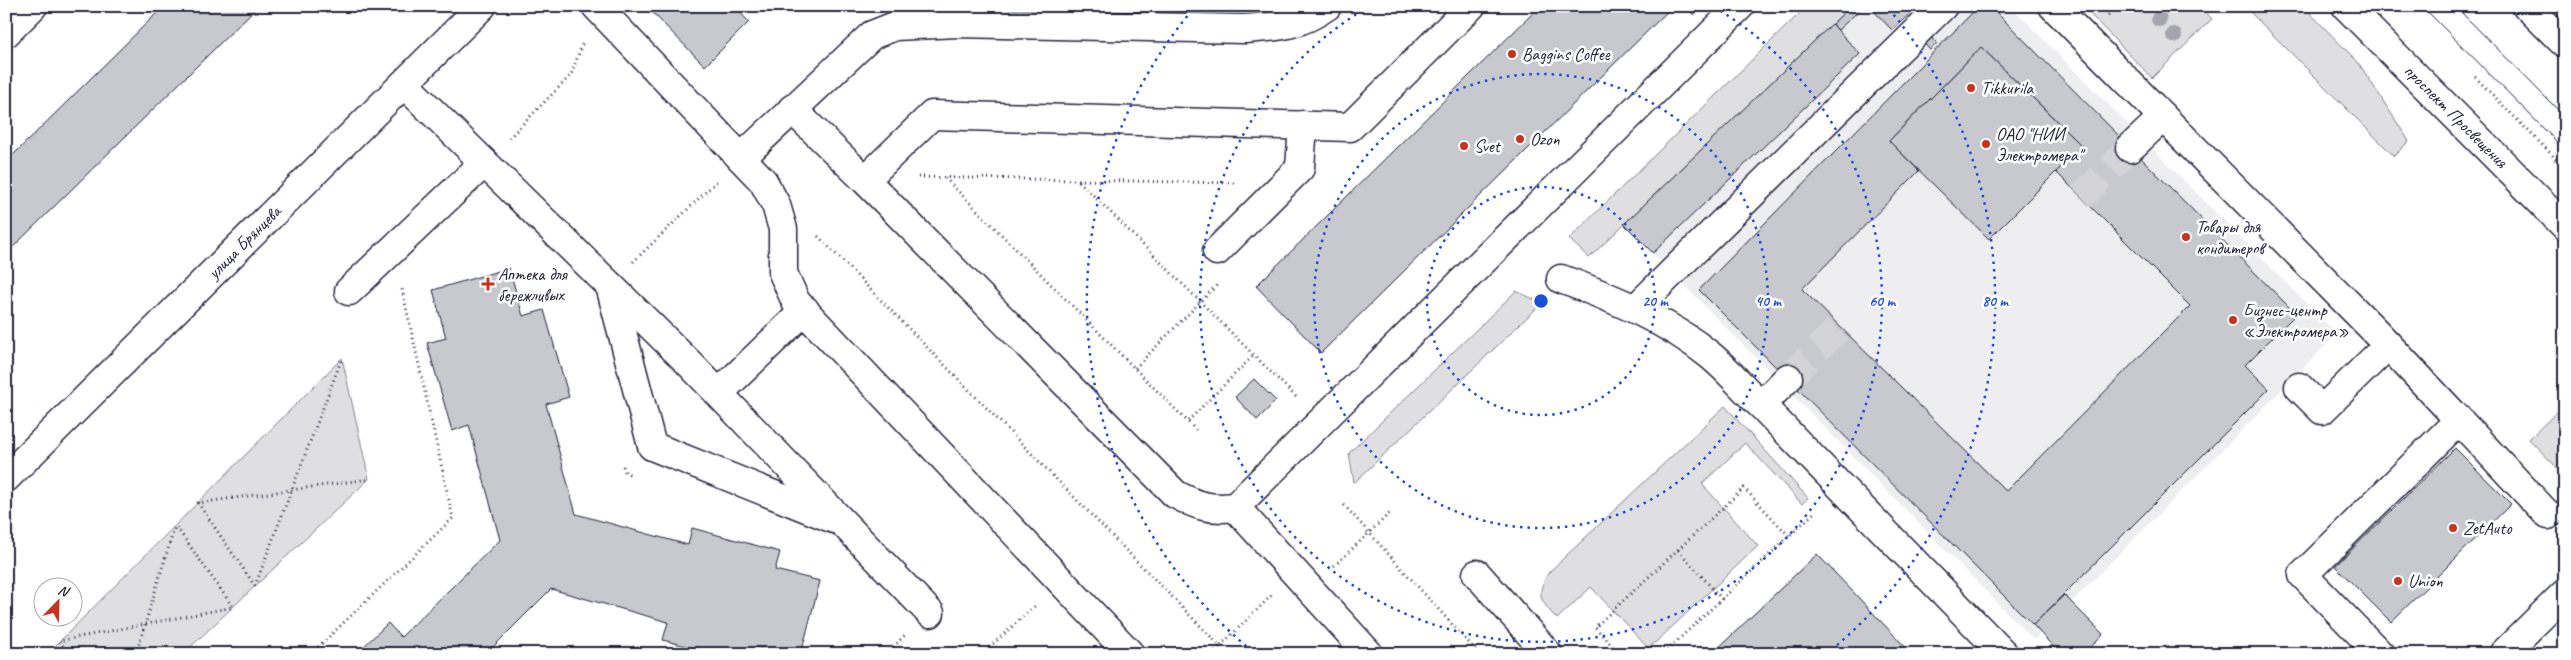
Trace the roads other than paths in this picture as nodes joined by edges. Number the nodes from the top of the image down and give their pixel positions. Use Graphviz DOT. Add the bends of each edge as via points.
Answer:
graph roads {
  1 [pos="32,6"];
  2 [pos="482,6"];
  3 [pos="596,6"];
  4 [pos="1328,6"];
  5 [pos="1471,6"];
  6 [pos="1740,6"];
  7 [pos="1943,6"];
  8 [pos="2053,6"];
  9 [pos="2346,6"];
  10 [pos="2527,6"];
  11 [pos="957,15"];
  12 [pos="1242,18"];
  13 [pos="6,33"];
  14 [pos="2565,44"];
  15 [pos="404,84"];
  16 [pos="792,109"];
  17 [pos="2163,117"];
  18 [pos="1302,126"];
  19 [pos="2130,148"];
  20 [pos="741,158"];
  21 [pos="484,163"];
  22 [pos="865,180"];
  23 [pos="2565,226"];
  24 [pos="1216,251"];
  25 [pos="1561,279"];
  26 [pos="610,284"];
  27 [pos="349,291"];
  28 [pos="1636,309"];
  29 [pos="805,310"];
  30 [pos="2388,345"];
  31 [pos="1788,378"];
  32 [pos="2299,387"];
  33 [pos="719,392"];
  34 [pos="1761,405"];
  35 [pos="2459,420"];
  36 [pos="6,478"];
  37 [pos="1235,507"];
  38 [pos="2548,515"];
  39 [pos="844,523"];
  40 [pos="1477,574"];
  41 [pos="2565,593"];
  42 [pos="930,613"];
  43 [pos="2512,651"];
  44 [pos="1130,654"];
  45 [pos="1370,654"];
  46 [pos="1548,654"];
  47 [pos="2004,654"];
  48 [pos="2380,654"];
  1 -- 13 [label="street"];
  2 -- 15 [label="street, улица Брянцева"];
  3 -- 20 [label="street"];
  4 -- 12 [label="street" via="1314,16 1287,26"];
  5 -- 18 [label="street" via="1350,127"];
  6 -- 37 [label="street"];
  7 -- 28 [label="street"];
  8 -- 17 [label="street"];
  9 -- 23 [label="street, проспект Просвещения"];
  10 -- 14 [label="street"];
  11 -- 12 [label="street"];
  11 -- 16 [label="street" via="895,26 872,35"];
  15 -- 21 [label="street"];
  15 -- 36 [label="street, улица Брянцева"];
  16 -- 20 [label="street"];
  16 -- 22 [label="street"];
  17 -- 19 [label="street"];
  17 -- 30 [label="street"];
  18 -- 22 [label="street" via="932,115"];
  18 -- 24 [label="street" via="1300,168"];
  20 -- 29 [label="street" via="763,181 776,204 783,229 783,273 796,302"];
  21 -- 26 [label="street"];
  21 -- 27 [label="street"];
  22 -- 37 [label="street" via="1175,494 1198,506"];
  25 -- 28 [label="street"];
  26 -- 33 [label="street"];
  26 -- 39 [label="street" via="652,446"];
  28 -- 34 [label="street" via="1711,356"];
  29 -- 33 [label="street"];
  29 -- 44 [label="street"];
  30 -- 32 [label="street" via="2322,410"];
  30 -- 35 [label="street"];
  31 -- 34 [label="street"];
  33 -- 39 [label="street"];
  34 -- 47 [label="street"];
  35 -- 38 [label="street"];
  35 -- 48 [label="street" via="2303,575"];
  37 -- 45 [label="street"];
  39 -- 42 [label="street"];
  40 -- 46 [label="street"];
  41 -- 43 [label="street"];
}
